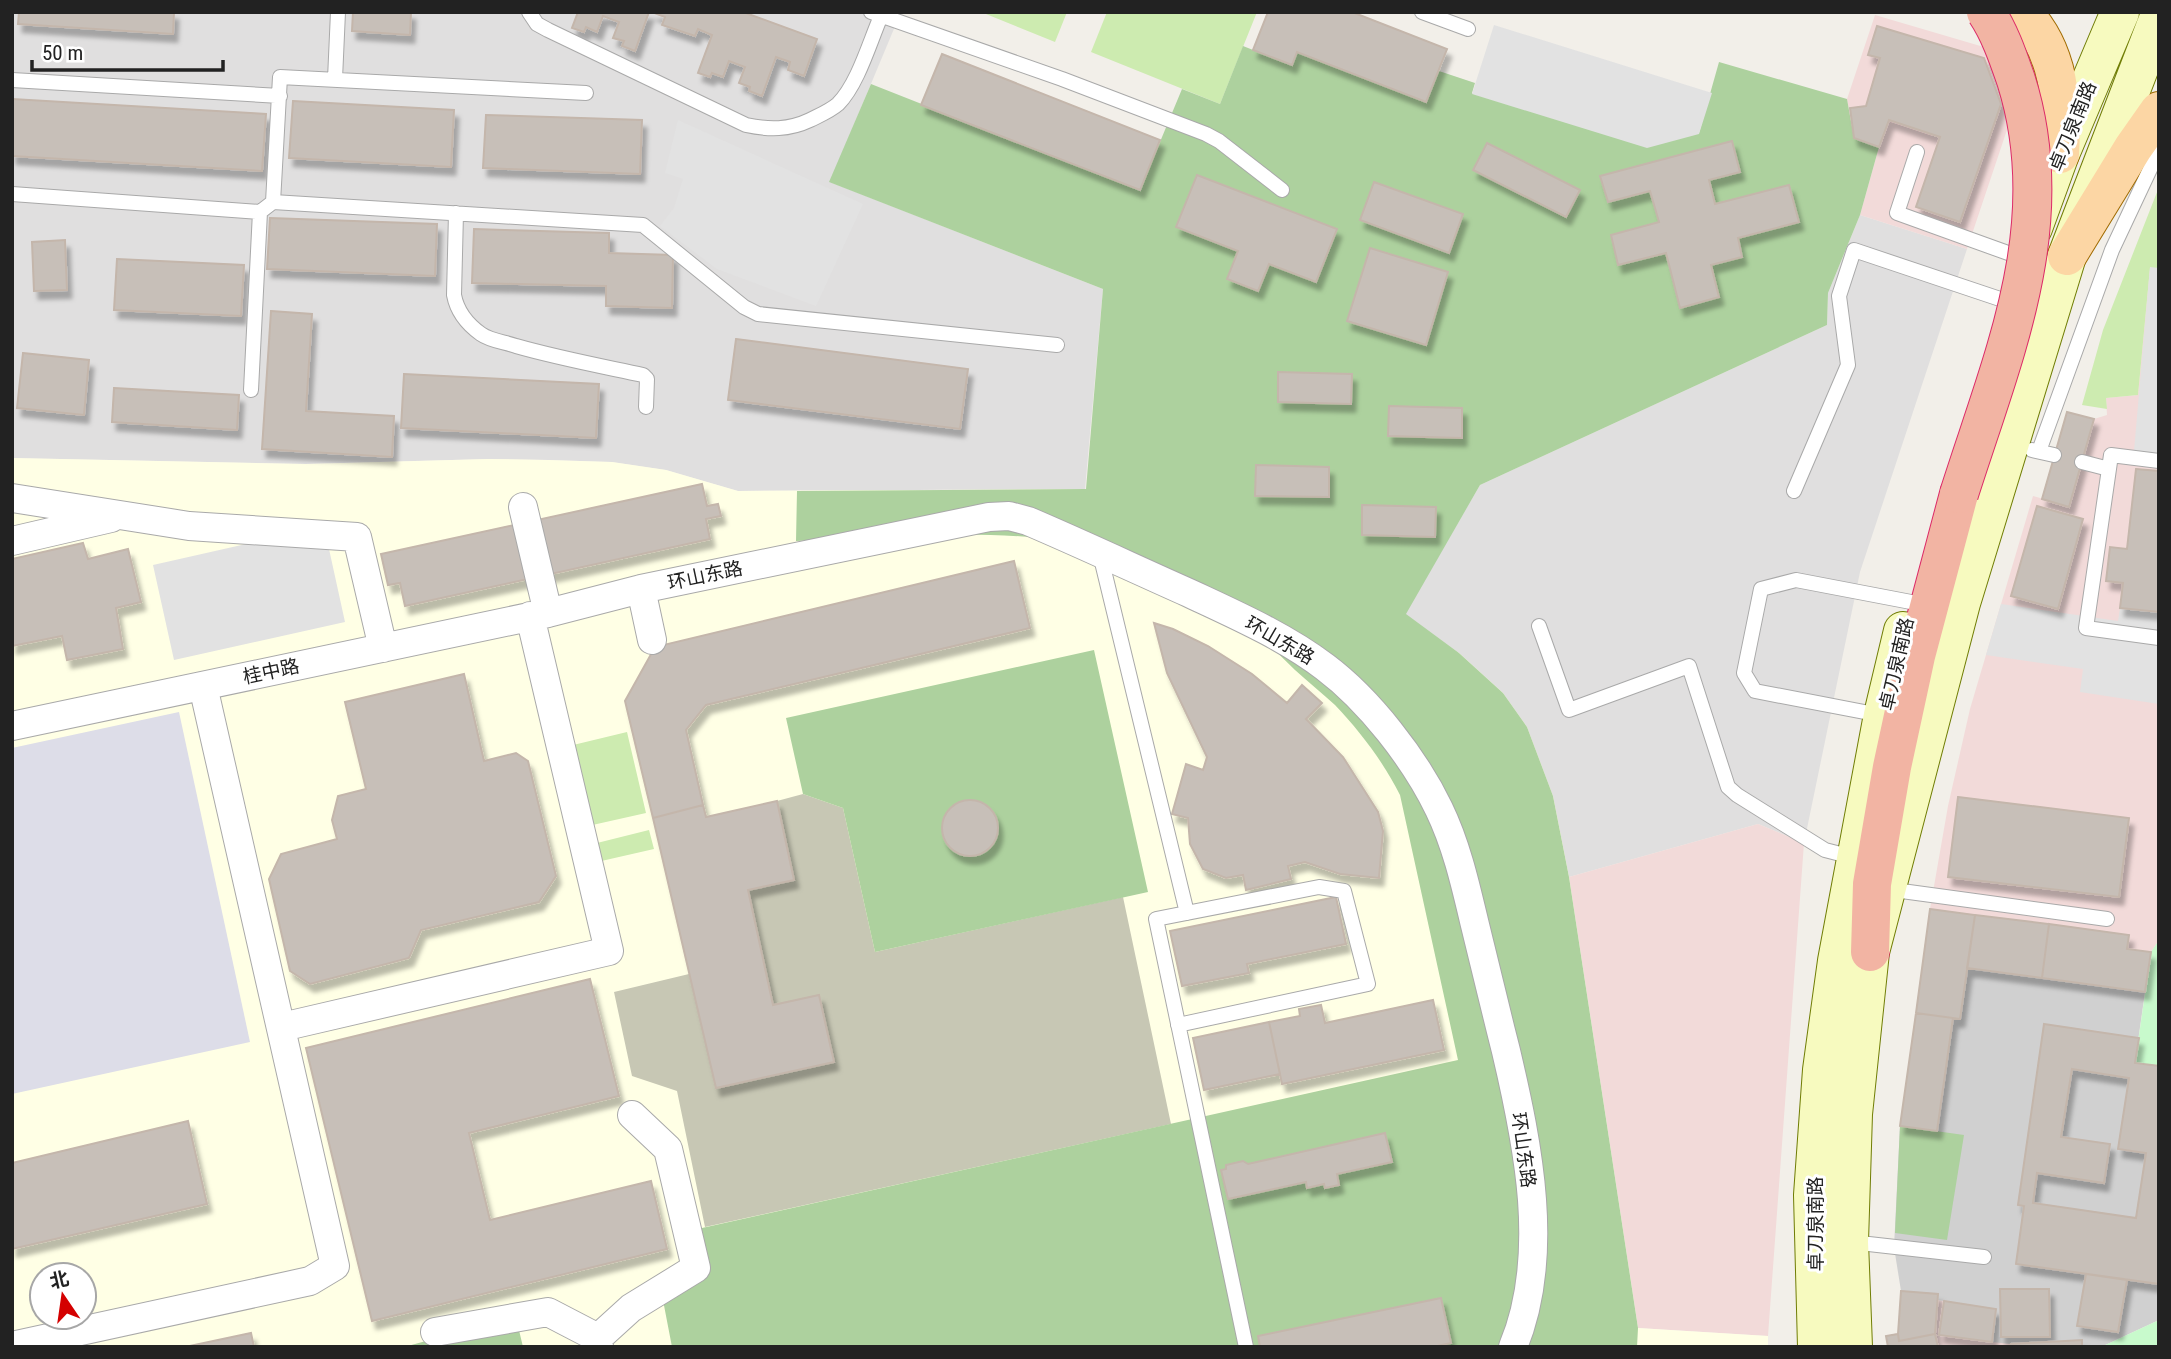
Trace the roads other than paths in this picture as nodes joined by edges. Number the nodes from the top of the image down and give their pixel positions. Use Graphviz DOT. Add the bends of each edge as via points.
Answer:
graph roads {
  1 [pos="338,12"];
  2 [pos="529,12"];
  3 [pos="1422,12"];
  4 [pos="1986,12"];
  5 [pos="2022,12"];
  6 [pos="2120,12"];
  7 [pos="876,14"];
  8 [pos="2159,17"];
  9 [pos="1468,29"];
  10 [pos="335,79"];
  11 [pos="12,80"];
  12 [pos="586,93"];
  13 [pos="280,96"];
  14 [pos="2159,111"];
  15 [pos="2159,150"];
  16 [pos="1917,152"];
  17 [pos="2060,154"];
  18 [pos="1282,190"];
  19 [pos="12,194"];
  20 [pos="273,202"];
  21 [pos="260,212"];
  22 [pos="456,213"];
  23 [pos="2067,256"];
  24 [pos="2022,258"];
  25 [pos="2006,301"];
  26 [pos="1057,345"];
  27 [pos="251,390"];
  28 [pos="646,407"];
  29 [pos="2024,448"];
  30 [pos="2054,455"];
  31 [pos="2159,461"];
  32 [pos="2082,462"];
  33 [pos="2109,469"];
  34 [pos="1794,491"];
  35 [pos="12,498"];
  36 [pos="523,507"];
  37 [pos="128,514"];
  38 [pos="12,541"];
  39 [pos="1100,552"];
  40 [pos="641,589"];
  41 [pos="1911,602"];
  42 [pos="539,615"];
  43 [pos="1539,626"];
  44 [pos="2159,638"];
  45 [pos="652,640"];
  46 [pos="383,648"];
  47 [pos="202,686"];
  48 [pos="1883,715"];
  49 [pos="12,726"];
  50 [pos="1857,858"];
  51 [pos="1886,889"];
  52 [pos="1187,913"];
  53 [pos="2107,919"];
  54 [pos="1870,952"];
  55 [pos="1178,1025"];
  56 [pos="282,1027"];
  57 [pos="632,1115"];
  58 [pos="1849,1242"];
  59 [pos="1984,1257"];
  60 [pos="435,1332"];
  61 [pos="598,1342"];
  62 [pos="12,1346"];
  63 [pos="1246,1347"];
  64 [pos="1513,1347"];
  65 [pos="1816,1347"];
  66 [pos="1853,1347"];
  1 -- 10 [label="lane"];
  2 -- 7 [label="lane" via="548,30 747,125 773,129 797,125 838,104 850,86"];
  3 -- 9 [label="lane"];
  4 -- 54 [label="highway, bridge" via="2011,66 2030,139 2032,229 2024,283 1959,494 1916,656 1872,884"];
  5 -- 17 [label="main road" via="2039,32 2058,80"];
  6 -- 17 [label="main road, 卓刀泉南路"];
  7 -- 18 [label="lane" via="1206,134"];
  8 -- 23 [label="main road, 卓刀泉南路"];
  10 -- 12 [label="lane"];
  10 -- 13 [label="lane" via="281,77"];
  11 -- 13 [label="lane"];
  13 -- 20 [label="lane"];
  14 -- 23 [label="main road"];
  15 -- 29 [label="lane"];
  16 -- 24 [label="lane" via="1897,213"];
  17 -- 24 [label="main road, 卓刀泉南路"];
  19 -- 21 [label="lane"];
  20 -- 21 [label="lane"];
  20 -- 22 [label="lane"];
  21 -- 27 [label="lane"];
  22 -- 26 [label="lane" via="643,225 758,314"];
  22 -- 28 [label="lane" via="454,295 465,320 488,338 643,375 647,379"];
  23 -- 29 [label="main road, 卓刀泉南路"];
  24 -- 25 [label="main road, 卓刀泉南路"];
  25 -- 34 [label="lane" via="1854,250 1839,296 1848,365"];
  25 -- 41 [label="main road, 卓刀泉南路" via="1949,469"];
  29 -- 30 [label="lane"];
  29 -- 51 [label="main road, 卓刀泉南路" via="1961,603"];
  31 -- 33 [label="lane" via="2111,455"];
  32 -- 33 [label="lane"];
  33 -- 44 [label="lane" via="2086,628"];
  35 -- 37 [label="street"];
  36 -- 42 [label="street"];
  37 -- 38 [label="street"];
  37 -- 46 [label="street" via="190,526 357,537"];
  39 -- 40 [label="street, 环山东路" via="1028,521 989,517"];
  39 -- 52 [label="lane"];
  39 -- 64 [label="street, 环山东路" via="1250,622 1326,668 1387,730 1439,808 1464,877 1524,1129 1532,1264 1523,1323"];
  40 -- 42 [label="street, 环山东路"];
  40 -- 45 [label="street"];
  41 -- 48 [label="main road, 卓刀泉南路"];
  41 -- 48 [label="lane" via="1796,580 1761,589 1744,673 1755,691"];
  42 -- 46 [label="street, 桂中路"];
  42 -- 56 [label="street" via="609,951"];
  43 -- 50 [label="lane" via="1569,710 1689,666 1728,787 1825,850"];
  46 -- 47 [label="street, 桂中路"];
  47 -- 49 [label="street, 桂中路"];
  47 -- 56 [label="street"];
  48 -- 50 [label="main road, 卓刀泉南路"];
  50 -- 65 [label="main road, 卓刀泉南路" via="1829,1014 1818,1117 1813,1207"];
  51 -- 53 [label="lane"];
  51 -- 54 [label="main road, 卓刀泉南路"];
  52 -- 55 [label="lane" via="1156,919"];
  52 -- 55 [label="lane" via="1319,887 1344,891 1368,984"];
  54 -- 58 [label="main road, 卓刀泉南路" via="1853,1114"];
  55 -- 63 [label="lane"];
  56 -- 62 [label="street" via="335,1266 310,1281"];
  57 -- 61 [label="street" via="668,1149 696,1268 631,1308"];
  58 -- 59 [label="lane"];
  58 -- 66 [label="main road, 卓刀泉南路"];
  60 -- 61 [label="street" via="548,1312"];
}
